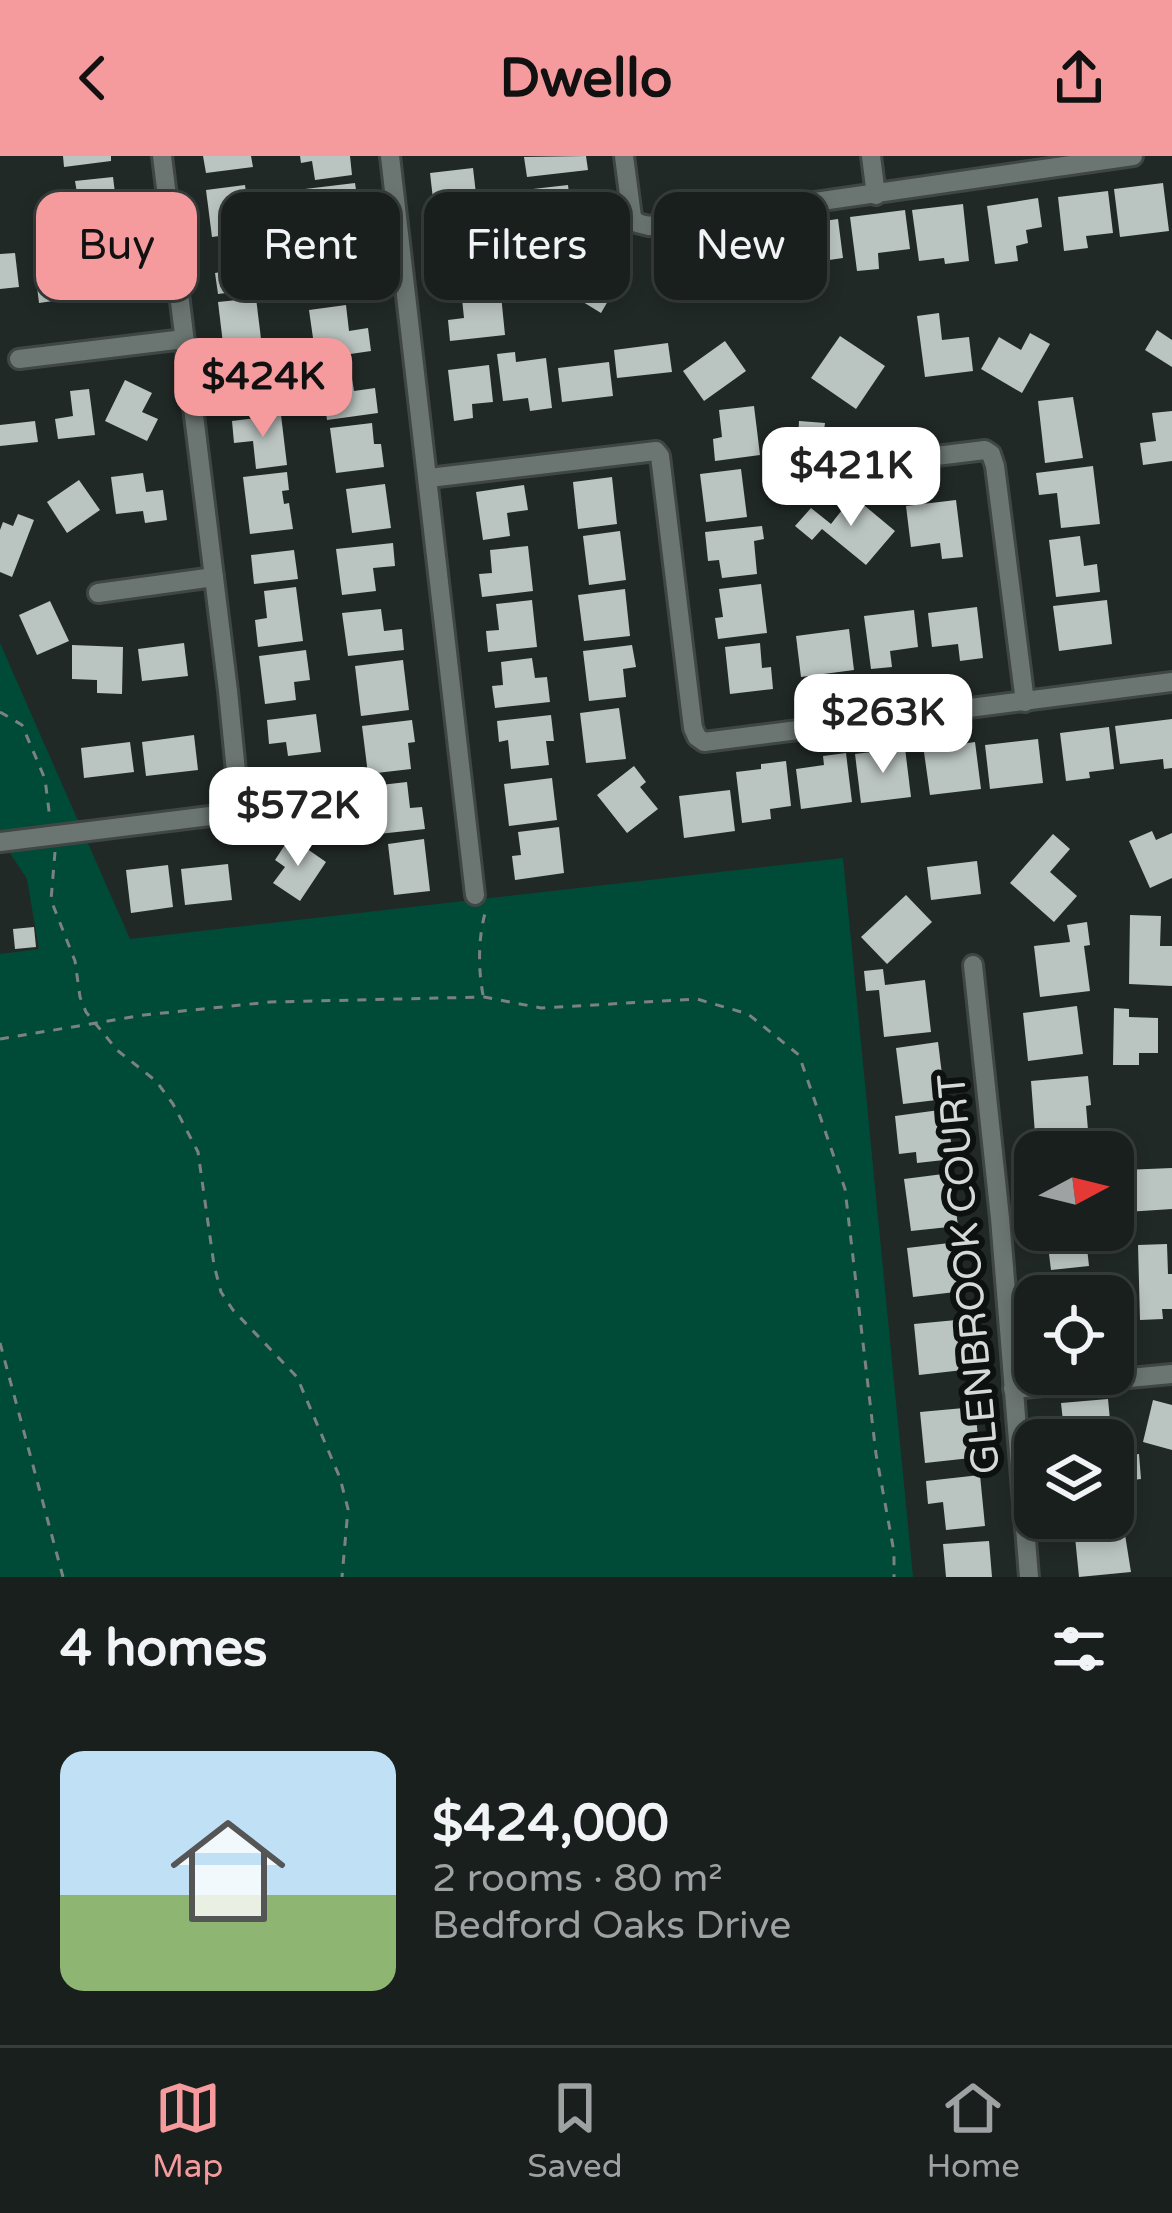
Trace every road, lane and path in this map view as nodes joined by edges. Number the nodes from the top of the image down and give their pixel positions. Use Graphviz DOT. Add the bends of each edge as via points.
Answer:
graph roads {
  1 [pos="162,156"];
  2 [pos="390,156"];
  3 [pos="624,156"];
  4 [pos="871,156"];
  5 [pos="1133,156"];
  6 [pos="876,194"];
  7 [pos="184,339"];
  8 [pos="19,359"];
  9 [pos="928,457"];
  10 [pos="429,478"];
  11 [pos="214,577"];
  12 [pos="98,593"];
  13 [pos="1172,682"];
  14 [pos="1025,702"];
  15 [pos="0,712"];
  16 [pos="52,835"];
  17 [pos="0,842"];
  18 [pos="475,896"];
  19 [pos="973,965"];
  20 [pos="483,997"];
  21 [pos="95,1024"];
  22 [pos="0,1040"];
  23 [pos="0,1343"];
  24 [pos="1172,1374"];
  25 [pos="1013,1389"];
  26 [pos="63,1577"];
  27 [pos="342,1577"];
  28 [pos="894,1577"];
  29 [pos="1029,1577"];
  1 -- 7 [label="street"];
  2 -- 10 [label="street"];
  3 -- 6 [label="street" via="632,217 650,226"];
  4 -- 6 [label="street"];
  5 -- 6 [label="street"];
  7 -- 8 [label="street"];
  7 -- 11 [label="street"];
  9 -- 14 [label="street" via="991,454"];
  10 -- 14 [label="street" via="656,452 693,728 704,742"];
  10 -- 18 [label="street"];
  11 -- 12 [label="street"];
  11 -- 16 [label="street" via="238,792 228,810"];
  13 -- 14 [label="street"];
  15 -- 16 [label="path" via="22,725 38,758"];
  16 -- 17 [label="street"];
  16 -- 21 [label="path" via="51,900"];
  18 -- 20 [label="path" via="492,893 481,930"];
  19 -- 25 [label="street, GLENBROOK COURT"];
  20 -- 21 [label="path" via="270,1002"];
  20 -- 28 [label="path" via="541,1008 697,999 748,1013 799,1055 845,1189"];
  21 -- 22 [label="path"];
  21 -- 27 [label="path" via="156,1081 198,1152 221,1292 297,1378 340,1478 348,1509"];
  23 -- 26 [label="path"];
  24 -- 25 [label="street"];
  25 -- 29 [label="street, GLENBROOK COURT"];
}
